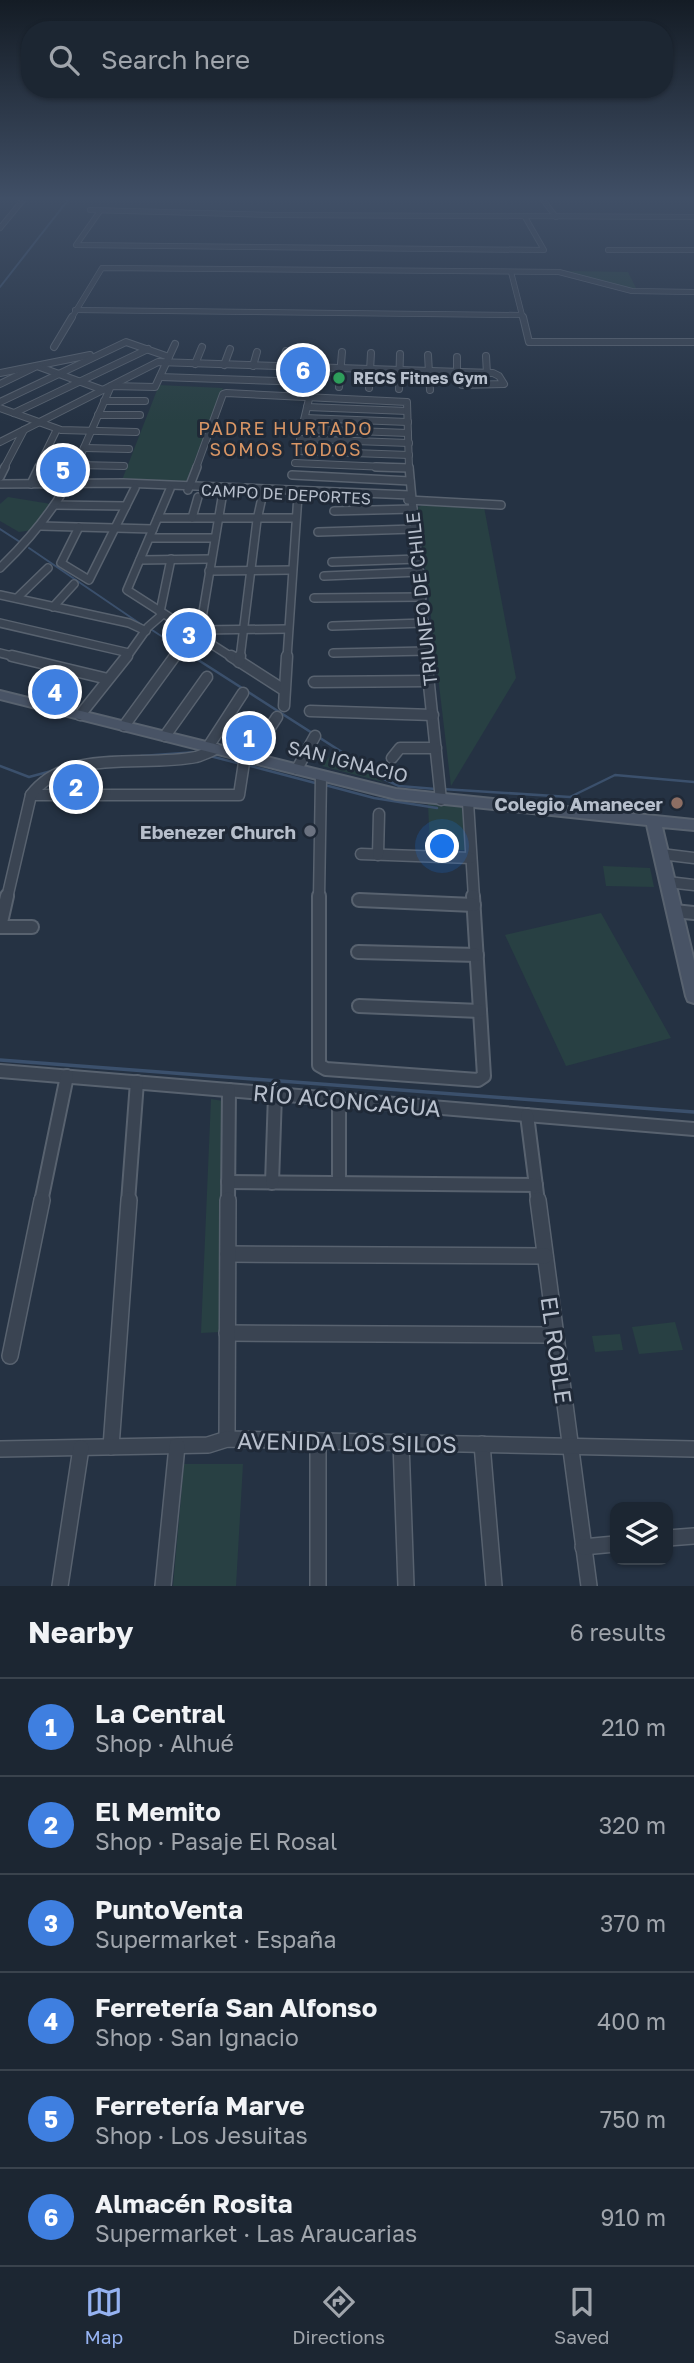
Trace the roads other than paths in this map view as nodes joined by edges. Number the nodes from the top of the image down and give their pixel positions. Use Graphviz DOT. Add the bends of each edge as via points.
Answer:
graph roads {
  1 [pos="97,274"];
  2 [pos="511,274"];
  3 [pos="570,274"];
  4 [pos="694,292"];
  5 [pos="75,310"];
  6 [pos="520,315"];
  7 [pos="694,342"];
  8 [pos="176,344"];
  9 [pos="54,347"];
  10 [pos="202,347"];
  11 [pos="148,349"];
  12 [pos="230,349"];
  13 [pos="286,351"];
  14 [pos="314,351"];
  15 [pos="105,352"];
  16 [pos="257,352"];
  17 [pos="342,352"];
  18 [pos="371,353"];
  19 [pos="400,355"];
  20 [pos="428,355"];
  21 [pos="486,356"];
  22 [pos="457,357"];
  23 [pos="167,360"];
  24 [pos="195,364"];
  25 [pos="224,365"];
  26 [pos="37,366"];
  27 [pos="241,366"];
  28 [pos="253,366"];
  29 [pos="282,367"];
  30 [pos="312,368"];
  31 [pos="341,369"];
  32 [pos="370,370"];
  33 [pos="399,371"];
  34 [pos="429,372"];
  35 [pos="0,373"];
  36 [pos="459,373"];
  37 [pos="58,374"];
  38 [pos="486,374"];
  39 [pos="158,380"];
  40 [pos="236,380"];
  41 [pos="80,382"];
  42 [pos="0,384"];
  43 [pos="111,386"];
  44 [pos="339,387"];
  45 [pos="369,388"];
  46 [pos="399,389"];
  47 [pos="103,390"];
  48 [pos="308,390"];
  49 [pos="430,390"];
  50 [pos="350,398"];
  51 [pos="0,401"];
  52 [pos="104,401"];
  53 [pos="145,401"];
  54 [pos="307,407"];
  55 [pos="0,408"];
  56 [pos="349,409"];
  57 [pos="407,411"];
  58 [pos="15,413"];
  59 [pos="98,415"];
  60 [pos="140,415"];
  61 [pos="305,418"];
  62 [pos="348,420"];
  63 [pos="39,422"];
  64 [pos="408,422"];
  65 [pos="57,429"];
  66 [pos="302,429"];
  67 [pos="24,430"];
  68 [pos="91,431"];
  69 [pos="347,431"];
  70 [pos="136,432"];
  71 [pos="408,433"];
  72 [pos="300,439"];
  73 [pos="347,441"];
  74 [pos="0,442"];
  75 [pos="408,443"];
  76 [pos="84,449"];
  77 [pos="129,449"];
  78 [pos="298,451"];
  79 [pos="346,453"];
  80 [pos="409,456"];
  81 [pos="295,463"];
  82 [pos="77,465"];
  83 [pos="345,465"];
  84 [pos="124,466"];
  85 [pos="410,468"];
  86 [pos="292,475"];
  87 [pos="0,477"];
  88 [pos="344,478"];
  89 [pos="410,481"];
  90 [pos="0,484"];
  91 [pos="30,484"];
  92 [pos="68,484"];
  93 [pos="114,485"];
  94 [pos="135,488"];
  95 [pos="188,488"];
  96 [pos="170,489"];
  97 [pos="289,490"];
  98 [pos="223,492"];
  99 [pos="263,493"];
  100 [pos="343,494"];
  101 [pos="298,495"];
  102 [pos="198,496"];
  103 [pos="411,501"];
  104 [pos="55,505"];
  105 [pos="501,505"];
  106 [pos="126,506"];
  107 [pos="334,510"];
  108 [pos="158,518"];
  109 [pos="192,518"];
  110 [pos="218,518"];
  111 [pos="258,518"];
  112 [pos="295,518"];
  113 [pos="40,526"];
  114 [pos="79,527"];
  115 [pos="115,528"];
  116 [pos="153,529"];
  117 [pos="414,529"];
  118 [pos="318,532"];
  119 [pos="150,538"];
  120 [pos="215,538"];
  121 [pos="140,559"];
  122 [pos="171,559"];
  123 [pos="211,559"];
  124 [pos="418,559"];
  125 [pos="332,562"];
  126 [pos="0,568"];
  127 [pos="48,568"];
  128 [pos="209,570"];
  129 [pos="250,570"];
  130 [pos="292,570"];
  131 [pos="420,572"];
  132 [pos="324,576"];
  133 [pos="74,584"];
  134 [pos="0,594"];
  135 [pos="422,597"];
  136 [pos="18,598"];
  137 [pos="314,598"];
  138 [pos="53,607"];
  139 [pos="161,613"];
  140 [pos="0,623"];
  141 [pos="425,623"];
  142 [pos="332,626"];
  143 [pos="244,629"];
  144 [pos="288,629"];
  145 [pos="146,631"];
  146 [pos="199,633"];
  147 [pos="427,651"];
  148 [pos="0,653"];
  149 [pos="129,653"];
  150 [pos="333,653"];
  151 [pos="175,656"];
  152 [pos="239,662"];
  153 [pos="207,677"];
  154 [pos="108,679"];
  155 [pos="429,681"];
  156 [pos="313,682"];
  157 [pos="284,690"];
  158 [pos="243,692"];
  159 [pos="0,695"];
  160 [pos="284,706"];
  161 [pos="310,711"];
  162 [pos="80,715"];
  163 [pos="433,715"];
  164 [pos="277,717"];
  165 [pos="124,726"];
  166 [pos="166,736"];
  167 [pos="314,736"];
  168 [pos="436,748"];
  169 [pos="208,751"];
  170 [pos="392,758"];
  171 [pos="245,761"];
  172 [pos="296,769"];
  173 [pos="322,782"];
  174 [pos="441,792"];
  175 [pos="32,795"];
  176 [pos="468,802"];
  177 [pos="379,814"];
  178 [pos="653,821"];
  179 [pos="694,825"];
  180 [pos="360,854"];
  181 [pos="661,854"];
  182 [pos="377,855"];
  183 [pos="471,858"];
  184 [pos="694,858"];
  185 [pos="668,882"];
  186 [pos="694,885"];
  187 [pos="359,900"];
  188 [pos="474,905"];
  189 [pos="674,911"];
  190 [pos="694,913"];
  191 [pos="0,927"];
  192 [pos="32,927"];
  193 [pos="358,952"];
  194 [pos="477,955"];
  195 [pos="692,978"];
  196 [pos="694,996"];
  197 [pos="359,1006"];
  198 [pos="480,1011"];
  199 [pos="0,1071"];
  200 [pos="67,1076"];
  201 [pos="137,1082"];
  202 [pos="229,1090"];
  203 [pos="275,1094"];
  204 [pos="339,1099"];
  205 [pos="527,1115"];
  206 [pos="694,1129"];
  207 [pos="228,1182"];
  208 [pos="272,1183"];
  209 [pos="339,1183"];
  210 [pos="536,1185"];
  211 [pos="228,1254"];
  212 [pos="545,1256"];
  213 [pos="227,1333"];
  214 [pos="555,1335"];
  215 [pos="10,1356"];
  216 [pos="227,1439"];
  217 [pos="318,1441"];
  218 [pos="401,1442"];
  219 [pos="482,1444"];
  220 [pos="177,1446"];
  221 [pos="570,1446"];
  222 [pos="111,1447"];
  223 [pos="81,1448"];
  224 [pos="0,1449"];
  225 [pos="694,1449"];
  226 [pos="694,1536"];
  227 [pos="673,1538"];
  228 [pos="610,1544"];
  229 [pos="583,1547"];
  230 [pos="60,1586"];
  231 [pos="163,1586"];
  232 [pos="318,1586"];
  233 [pos="406,1586"];
  234 [pos="494,1586"];
  235 [pos="589,1586"];
  1 -- 5 [label="street"];
  2 -- 6 [label="street"];
  3 -- 4 [label="street" via="636,292"];
  5 -- 6 [label="street"];
  5 -- 9 [label="street"];
  6 -- 7 [label="street" via="529,342"];
  8 -- 23 [label="street"];
  10 -- 24 [label="street"];
  11 -- 15 [label="street" via="126,342"];
  11 -- 23 [label="street"];
  11 -- 41 [label="street"];
  12 -- 25 [label="street"];
  13 -- 29 [label="street"];
  14 -- 30 [label="street"];
  15 -- 26 [label="street"];
  15 -- 37 [label="street"];
  16 -- 28 [label="street"];
  17 -- 31 [label="street"];
  18 -- 32 [label="street"];
  19 -- 33 [label="street"];
  20 -- 34 [label="street"];
  21 -- 38 [label="street"];
  22 -- 36 [label="street"];
  23 -- 24 [label="street"];
  23 -- 39 [label="street"];
  23 -- 43 [label="street"];
  24 -- 25 [label="street"];
  25 -- 27 [label="street"];
  26 -- 35 [label="street"];
  26 -- 37 [label="street"];
  26 -- 42 [label="street"];
  27 -- 28 [label="street"];
  27 -- 40 [label="street"];
  28 -- 29 [label="street"];
  29 -- 30 [label="street"];
  30 -- 31 [label="street"];
  30 -- 48 [label="street"];
  31 -- 32 [label="street"];
  31 -- 44 [label="street"];
  32 -- 33 [label="street"];
  32 -- 45 [label="street"];
  33 -- 34 [label="street"];
  33 -- 46 [label="street"];
  34 -- 36 [label="street"];
  34 -- 49 [label="street"];
  36 -- 38 [label="street"];
  36 -- 38 [label="street" via="461,387 504,384 498,374"];
  37 -- 41 [label="street"];
  37 -- 51 [label="street"];
  39 -- 40 [label="street"];
  39 -- 43 [label="street" via="150,388"];
  40 -- 48 [label="street"];
  41 -- 47 [label="street"];
  41 -- 58 [label="street"];
  43 -- 47 [label="street"];
  43 -- 52 [label="street"];
  47 -- 63 [label="street"];
  48 -- 50 [label="street"];
  48 -- 54 [label="street"];
  48 -- 95 [label="street" via="223,394"];
  50 -- 56 [label="street"];
  50 -- 57 [label="street, TRIUNFO DE CHILE" via="404,400"];
  52 -- 53 [label="street"];
  52 -- 59 [label="street"];
  54 -- 56 [label="street"];
  54 -- 61 [label="street"];
  55 -- 58 [label="street"];
  56 -- 57 [label="street"];
  56 -- 62 [label="street"];
  57 -- 64 [label="street, TRIUNFO DE CHILE"];
  58 -- 63 [label="street"];
  59 -- 60 [label="street"];
  59 -- 68 [label="street"];
  61 -- 62 [label="street"];
  61 -- 66 [label="street"];
  62 -- 64 [label="street"];
  62 -- 69 [label="street"];
  63 -- 65 [label="street"];
  63 -- 67 [label="street"];
  64 -- 71 [label="street, TRIUNFO DE CHILE"];
  65 -- 68 [label="street"];
  65 -- 91 [label="street"];
  66 -- 69 [label="street"];
  66 -- 72 [label="street"];
  67 -- 74 [label="street"];
  67 -- 87 [label="street"];
  68 -- 70 [label="street"];
  68 -- 76 [label="street"];
  69 -- 71 [label="street"];
  69 -- 73 [label="street"];
  71 -- 75 [label="street, TRIUNFO DE CHILE"];
  72 -- 73 [label="street"];
  72 -- 78 [label="street"];
  73 -- 75 [label="street"];
  73 -- 79 [label="street"];
  75 -- 80 [label="street, TRIUNFO DE CHILE"];
  76 -- 77 [label="street"];
  76 -- 82 [label="street"];
  78 -- 79 [label="street"];
  78 -- 81 [label="street"];
  79 -- 80 [label="street"];
  79 -- 83 [label="street"];
  80 -- 85 [label="street, TRIUNFO DE CHILE"];
  81 -- 83 [label="street"];
  81 -- 86 [label="street"];
  82 -- 84 [label="street"];
  82 -- 92 [label="street"];
  83 -- 85 [label="street"];
  83 -- 88 [label="street"];
  85 -- 89 [label="street, TRIUNFO DE CHILE"];
  86 -- 88 [label="street"];
  86 -- 97 [label="street"];
  88 -- 89 [label="street"];
  88 -- 100 [label="street"];
  89 -- 103 [label="street, TRIUNFO DE CHILE"];
  90 -- 91 [label="street, CAMPO DE DEPORTES"];
  91 -- 92 [label="street, CAMPO DE DEPORTES"];
  92 -- 93 [label="street, CAMPO DE DEPORTES"];
  92 -- 104 [label="street"];
  93 -- 94 [label="street, CAMPO DE DEPORTES"];
  93 -- 95 [label="street, CAMPO DE DEPORTES"];
  94 -- 96 [label="street, CAMPO DE DEPORTES"];
  94 -- 106 [label="street"];
  95 -- 96 [label="street, CAMPO DE DEPORTES"];
  95 -- 97 [label="street, CAMPO DE DEPORTES"];
  95 -- 98 [label="street, CAMPO DE DEPORTES"];
  96 -- 108 [label="street"];
  97 -- 100 [label="street, CAMPO DE DEPORTES"];
  98 -- 99 [label="street, CAMPO DE DEPORTES"];
  98 -- 110 [label="street"];
  99 -- 101 [label="street, CAMPO DE DEPORTES"];
  99 -- 111 [label="street"];
  100 -- 101 [label="street, CAMPO DE DEPORTES"];
  100 -- 103 [label="street, CAMPO DE DEPORTES"];
  101 -- 112 [label="street"];
  102 -- 109 [label="street"];
  103 -- 105 [label="street, CAMPO DE DEPORTES"];
  103 -- 107 [label="street"];
  103 -- 117 [label="street, TRIUNFO DE CHILE"];
  104 -- 106 [label="street"];
  104 -- 113 [label="street"];
  106 -- 115 [label="street"];
  108 -- 109 [label="street"];
  108 -- 116 [label="street"];
  109 -- 110 [label="street"];
  110 -- 111 [label="street"];
  110 -- 120 [label="street"];
  111 -- 112 [label="street"];
  111 -- 129 [label="street"];
  112 -- 130 [label="street"];
  113 -- 114 [label="street"];
  113 -- 126 [label="street"];
  114 -- 115 [label="street"];
  114 -- 115 [label="street" via="61,563 89,580"];
  115 -- 116 [label="street"];
  116 -- 119 [label="street"];
  117 -- 118 [label="street"];
  117 -- 124 [label="street, TRIUNFO DE CHILE"];
  119 -- 120 [label="street"];
  119 -- 121 [label="street"];
  120 -- 123 [label="street"];
  121 -- 122 [label="street"];
  121 -- 139 [label="street" via="127,590"];
  122 -- 123 [label="street"];
  122 -- 139 [label="street"];
  123 -- 128 [label="street"];
  124 -- 125 [label="street"];
  124 -- 131 [label="street, TRIUNFO DE CHILE"];
  127 -- 136 [label="street"];
  128 -- 129 [label="street"];
  128 -- 146 [label="street"];
  129 -- 130 [label="street"];
  129 -- 143 [label="street"];
  130 -- 144 [label="street"];
  131 -- 132 [label="street"];
  131 -- 135 [label="street, TRIUNFO DE CHILE"];
  133 -- 138 [label="street"];
  134 -- 136 [label="street"];
  135 -- 137 [label="street"];
  135 -- 141 [label="street, TRIUNFO DE CHILE"];
  136 -- 138 [label="street"];
  138 -- 145 [label="street"];
  139 -- 145 [label="street"];
  139 -- 146 [label="street"];
  140 -- 149 [label="street"];
  141 -- 142 [label="street"];
  141 -- 147 [label="street, TRIUNFO DE CHILE"];
  143 -- 144 [label="street"];
  143 -- 146 [label="street"];
  143 -- 152 [label="street"];
  144 -- 157 [label="street"];
  145 -- 149 [label="street"];
  146 -- 152 [label="street"];
  147 -- 150 [label="street"];
  147 -- 155 [label="street, TRIUNFO DE CHILE"];
  148 -- 154 [label="street"];
  149 -- 154 [label="street"];
  151 -- 165 [label="street"];
  152 -- 157 [label="street"];
  153 -- 166 [label="street"];
  154 -- 162 [label="street"];
  155 -- 156 [label="street"];
  155 -- 163 [label="street, TRIUNFO DE CHILE"];
  157 -- 160 [label="street"];
  158 -- 169 [label="street"];
  159 -- 162 [label="main road, SAN IGNACIO"];
  161 -- 163 [label="street"];
  162 -- 165 [label="main road, SAN IGNACIO"];
  163 -- 168 [label="street, TRIUNFO DE CHILE"];
  164 -- 171 [label="street"];
  165 -- 166 [label="main road, SAN IGNACIO"];
  166 -- 169 [label="main road, SAN IGNACIO"];
  167 -- 172 [label="street"];
  168 -- 170 [label="street" via="400,748"];
  168 -- 174 [label="street, TRIUNFO DE CHILE"];
  169 -- 171 [label="main road, SAN IGNACIO"];
  169 -- 175 [label="street" via="77,768 45,776"];
  171 -- 172 [label="main road, SAN IGNACIO"];
  171 -- 175 [label="street" via="239,795"];
  172 -- 173 [label="main road, SAN IGNACIO"];
  173 -- 174 [label="main road, SAN IGNACIO" via="384,792"];
  173 -- 198 [label="street" via="317,1058 324,1068 339,1070 482,1079"];
  174 -- 176 [label="main road, SAN IGNACIO"];
  175 -- 191 [label="street"];
  176 -- 178 [label="main road, SAN IGNACIO"];
  176 -- 183 [label="street"];
  177 -- 182 [label="street"];
  178 -- 179 [label="main road, SAN IGNACIO"];
  178 -- 181 [label="main road"];
  180 -- 182 [label="street"];
  181 -- 184 [label="street"];
  181 -- 185 [label="main road"];
  182 -- 183 [label="street"];
  183 -- 188 [label="street"];
  185 -- 186 [label="street"];
  185 -- 189 [label="main road"];
  187 -- 188 [label="street"];
  188 -- 194 [label="street"];
  189 -- 190 [label="street"];
  189 -- 195 [label="main road"];
  191 -- 192 [label="street"];
  193 -- 194 [label="street"];
  194 -- 198 [label="street"];
  195 -- 196 [label="main road"];
  197 -- 198 [label="street"];
  199 -- 200 [label="street, RÍO ACONCAGUA"];
  200 -- 201 [label="street, RÍO ACONCAGUA"];
  200 -- 215 [label="street"];
  201 -- 202 [label="street, RÍO ACONCAGUA"];
  201 -- 222 [label="street"];
  202 -- 203 [label="street, RÍO ACONCAGUA"];
  202 -- 207 [label="street"];
  203 -- 204 [label="street, RÍO ACONCAGUA"];
  203 -- 208 [label="street"];
  204 -- 205 [label="street, RÍO ACONCAGUA"];
  204 -- 209 [label="street"];
  205 -- 206 [label="street, RÍO ACONCAGUA"];
  205 -- 210 [label="street, EL ROBLE"];
  207 -- 208 [label="street"];
  207 -- 211 [label="street"];
  208 -- 209 [label="street"];
  209 -- 210 [label="street"];
  210 -- 212 [label="street, EL ROBLE"];
  211 -- 212 [label="street"];
  211 -- 213 [label="street"];
  212 -- 214 [label="street, EL ROBLE"];
  213 -- 214 [label="street"];
  213 -- 216 [label="street"];
  214 -- 221 [label="street, EL ROBLE"];
  216 -- 217 [label="street, AVENIDA LOS SILOS"];
  216 -- 220 [label="street, AVENIDA LOS SILOS"];
  217 -- 218 [label="street, AVENIDA LOS SILOS"];
  217 -- 232 [label="street"];
  218 -- 219 [label="street, AVENIDA LOS SILOS"];
  218 -- 233 [label="street"];
  219 -- 221 [label="street, AVENIDA LOS SILOS"];
  219 -- 234 [label="street"];
  220 -- 222 [label="street, AVENIDA LOS SILOS"];
  220 -- 231 [label="street"];
  221 -- 225 [label="street, AVENIDA LOS SILOS"];
  221 -- 229 [label="street, EL ROBLE"];
  222 -- 223 [label="street, AVENIDA LOS SILOS"];
  223 -- 224 [label="street, AVENIDA LOS SILOS"];
  223 -- 230 [label="street"];
  226 -- 227 [label="street"];
  228 -- 229 [label="street"];
  229 -- 235 [label="street, EL ROBLE"];
}
